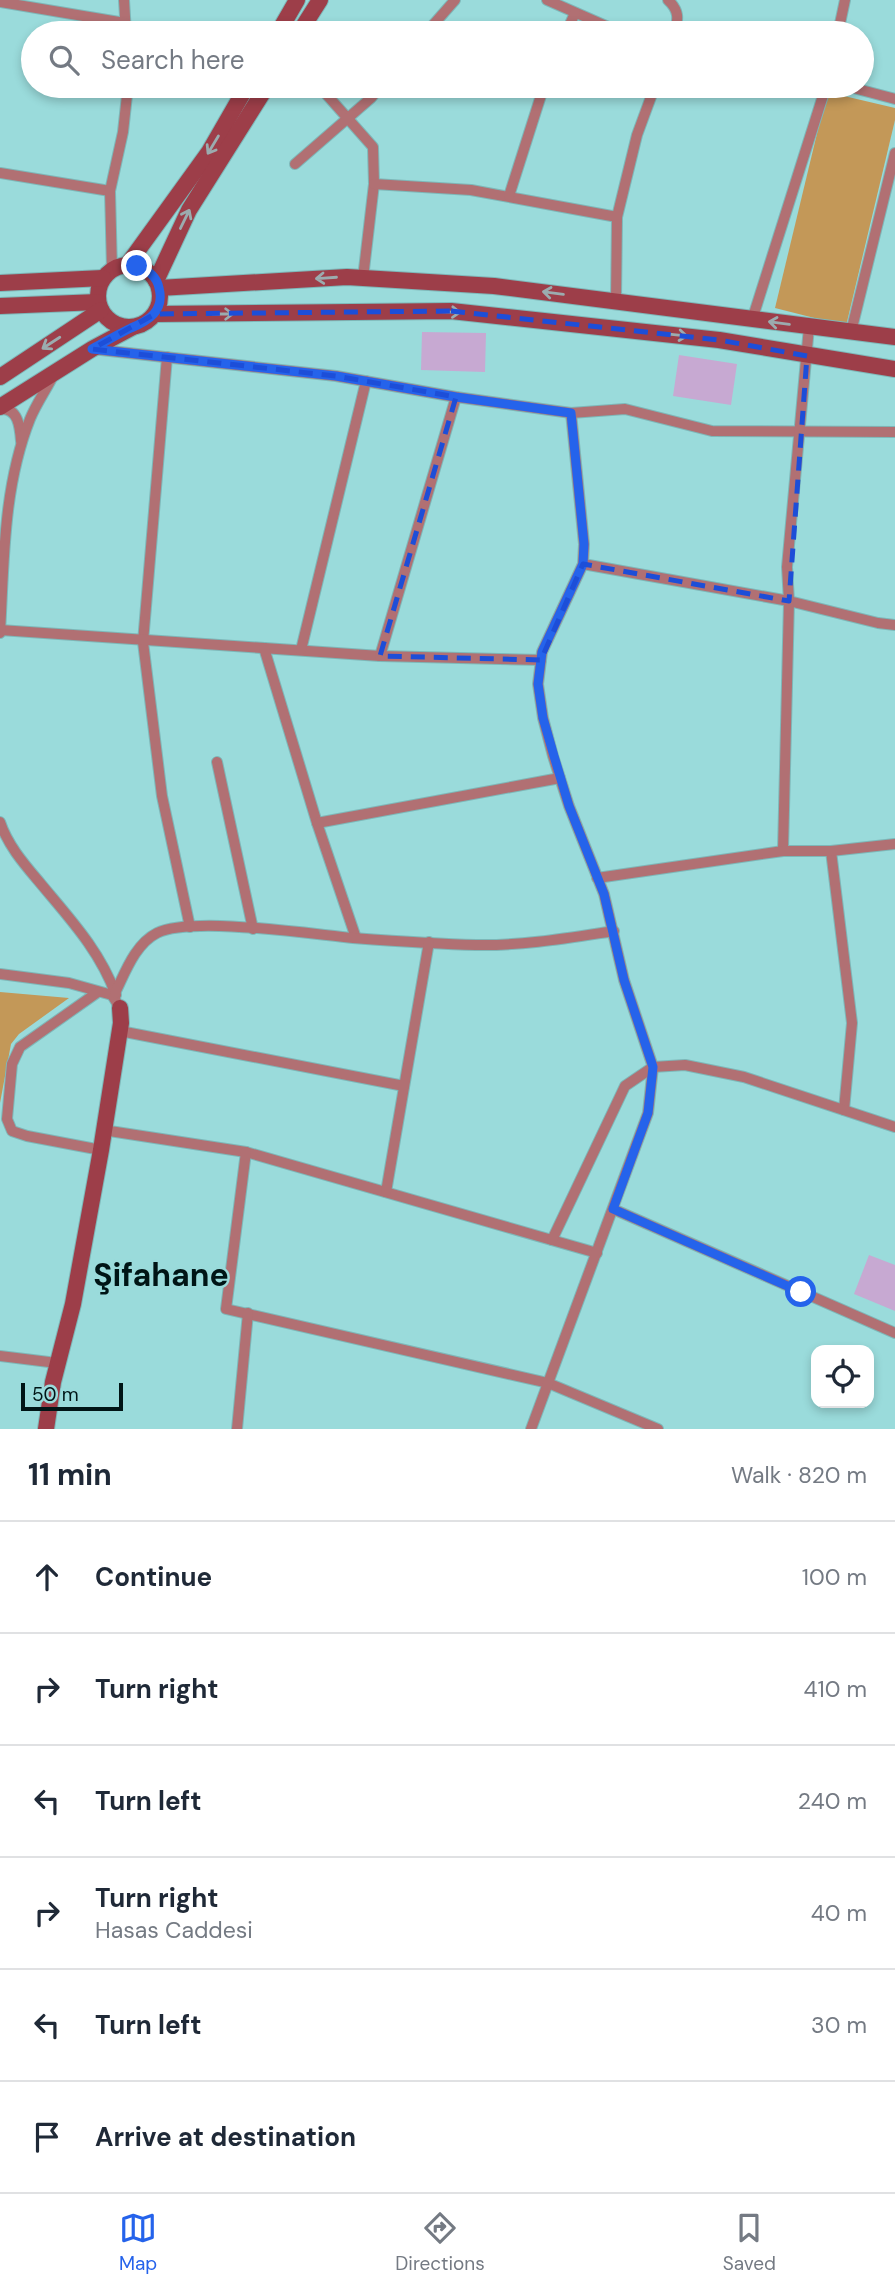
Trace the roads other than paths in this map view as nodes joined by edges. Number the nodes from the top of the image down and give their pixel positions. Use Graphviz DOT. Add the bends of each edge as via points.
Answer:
graph roads {
  1 [pos="124,0"];
  2 [pos="297,0"];
  3 [pos="320,0"];
  4 [pos="455,0"];
  5 [pos="547,0"];
  6 [pos="668,0"];
  7 [pos="845,0"];
  8 [pos="0,2"];
  9 [pos="575,13"];
  10 [pos="92,21"];
  11 [pos="126,21"];
  12 [pos="285,21"];
  13 [pos="307,21"];
  14 [pos="437,21"];
  15 [pos="571,21"];
  16 [pos="594,21"];
  17 [pos="676,21"];
  18 [pos="841,21"];
  19 [pos="874,93"];
  20 [pos="127,98"];
  21 [pos="240,98"];
  22 [pos="259,98"];
  23 [pos="330,98"];
  24 [pos="368,98"];
  25 [pos="540,98"];
  26 [pos="651,98"];
  27 [pos="822,98"];
  28 [pos="895,99"];
  29 [pos="348,117"];
  30 [pos="895,153"];
  31 [pos="295,164"];
  32 [pos="0,173"];
  33 [pos="374,184"];
  34 [pos="110,191"];
  35 [pos="509,197"];
  36 [pos="617,217"];
  37 [pos="128,264"];
  38 [pos="107,274"];
  39 [pos="0,277"];
  40 [pos="363,278"];
  41 [pos="23,282"];
  42 [pos="0,283"];
  43 [pos="158,284"];
  44 [pos="616,301"];
  45 [pos="0,306"];
  46 [pos="100,306"];
  47 [pos="155,314"];
  48 [pos="752,320"];
  49 [pos="133,327"];
  50 [pos="808,327"];
  51 [pos="851,332"];
  52 [pos="895,337"];
  53 [pos="92,349"];
  54 [pos="807,356"];
  55 [pos="167,358"];
  56 [pos="895,369"];
  57 [pos="54,373"];
  58 [pos="0,377"];
  59 [pos="366,381"];
  60 [pos="456,397"];
  61 [pos="0,408"];
  62 [pos="571,413"];
  63 [pos="799,430"];
  64 [pos="895,432"];
  65 [pos="22,447"];
  66 [pos="583,564"];
  67 [pos="789,601"];
  68 [pos="895,625"];
  69 [pos="0,632"];
  70 [pos="143,642"];
  71 [pos="264,648"];
  72 [pos="301,650"];
  73 [pos="380,656"];
  74 [pos="541,660"];
  75 [pos="217,762"];
  76 [pos="560,778"];
  77 [pos="0,822"];
  78 [pos="317,822"];
  79 [pos="895,844"];
  80 [pos="831,850"];
  81 [pos="783,851"];
  82 [pos="597,878"];
  83 [pos="190,927"];
  84 [pos="253,929"];
  85 [pos="614,931"];
  86 [pos="356,938"];
  87 [pos="429,942"];
  88 [pos="0,974"];
  89 [pos="98,992"];
  90 [pos="117,1001"];
  91 [pos="120,1031"];
  92 [pos="653,1067"];
  93 [pos="404,1086"];
  94 [pos="844,1110"];
  95 [pos="895,1127"];
  96 [pos="6,1130"];
  97 [pos="103,1130"];
  98 [pos="101,1150"];
  99 [pos="246,1153"];
  100 [pos="386,1192"];
  101 [pos="613,1209"];
  102 [pos="552,1240"];
  103 [pos="597,1253"];
  104 [pos="248,1312"];
  105 [pos="895,1333"];
  106 [pos="0,1356"];
  107 [pos="57,1363"];
  108 [pos="548,1382"];
  109 [pos="46,1429"];
  110 [pos="237,1429"];
  111 [pos="531,1429"];
  112 [pos="658,1429"];
  1 -- 11 [label="street"];
  2 -- 12 [label="main road"];
  3 -- 13 [label="main road"];
  4 -- 14 [label="street"];
  5 -- 9 [label="street"];
  6 -- 17 [label="street" via="676,7"];
  7 -- 18 [label="street"];
  8 -- 10 [label="street"];
  9 -- 15 [label="street"];
  9 -- 16 [label="street"];
  19 -- 28 [label="street"];
  20 -- 34 [label="street"];
  21 -- 37 [label="main road, one-way" via="209,152"];
  43 -- 22 [label="main road, one-way" via="189,210"];
  23 -- 29 [label="street"];
  24 -- 29 [label="street"];
  25 -- 35 [label="street"];
  26 -- 36 [label="street"];
  27 -- 48 [label="street"];
  29 -- 31 [label="street"];
  29 -- 33 [label="street" via="373,146"];
  30 -- 51 [label="street"];
  32 -- 34 [label="street"];
  33 -- 35 [label="street"];
  33 -- 40 [label="street"];
  34 -- 38 [label="street"];
  35 -- 36 [label="street"];
  36 -- 44 [label="street"];
  37 -- 38 [label="main road"];
  37 -- 43 [label="main road" via="145,269"];
  38 -- 41 [label="main road"];
  38 -- 46 [label="main road" via="99,288"];
  39 -- 41 [label="street"];
  40 -- 43 [label="main road, one-way"];
  44 -- 40 [label="main road, one-way" via="494,286"];
  41 -- 42 [label="main road"];
  43 -- 47 [label="main road"];
  44 -- 48 [label="main road"];
  45 -- 46 [label="main road"];
  46 -- 49 [label="main road" via="108,320"];
  46 -- 58 [label="main road, one-way"];
  47 -- 49 [label="main road"];
  47 -- 54 [label="main road, one-way" via="451,311 719,340"];
  50 -- 48 [label="main road, one-way"];
  49 -- 53 [label="main road"];
  50 -- 51 [label="main road"];
  50 -- 54 [label="street"];
  51 -- 52 [label="main road"];
  53 -- 55 [label="street"];
  53 -- 57 [label="main road"];
  54 -- 56 [label="main road"];
  54 -- 63 [label="street"];
  55 -- 59 [label="street"];
  55 -- 70 [label="street"];
  57 -- 61 [label="main road"];
  57 -- 65 [label="street" via="30,419"];
  59 -- 60 [label="street"];
  59 -- 72 [label="street"];
  60 -- 62 [label="street"];
  60 -- 73 [label="street"];
  61 -- 65 [label="street" via="15,414"];
  62 -- 63 [label="street" via="625,409 712,431"];
  62 -- 66 [label="street"];
  63 -- 64 [label="street"];
  63 -- 67 [label="street" via="787,567"];
  65 -- 69 [label="street" via="8,512"];
  66 -- 67 [label="street"];
  66 -- 74 [label="street"];
  67 -- 68 [label="street"];
  67 -- 81 [label="street"];
  69 -- 70 [label="street"];
  70 -- 71 [label="street"];
  70 -- 83 [label="street" via="162,796"];
  71 -- 72 [label="street"];
  71 -- 78 [label="street"];
  72 -- 73 [label="street"];
  73 -- 74 [label="street"];
  74 -- 76 [label="street" via="538,684 543,718"];
  75 -- 84 [label="street"];
  76 -- 78 [label="street"];
  76 -- 82 [label="street"];
  77 -- 90 [label="street" via="15,852 84,935 107,971"];
  78 -- 86 [label="street"];
  79 -- 80 [label="street"];
  80 -- 81 [label="street"];
  80 -- 94 [label="street" via="852,1023"];
  81 -- 82 [label="street"];
  82 -- 85 [label="street"];
  83 -- 84 [label="street"];
  83 -- 90 [label="street" via="148,939 134,956"];
  84 -- 86 [label="street"];
  85 -- 87 [label="street" via="532,943"];
  85 -- 92 [label="street"];
  86 -- 87 [label="street"];
  87 -- 93 [label="street"];
  88 -- 89 [label="street" via="69,983"];
  89 -- 90 [label="street" via="113,995"];
  89 -- 96 [label="street" via="19,1046 12,1064"];
  90 -- 91 [label="main road"];
  91 -- 93 [label="street"];
  91 -- 97 [label="main road"];
  92 -- 94 [label="street" via="685,1065 744,1077"];
  92 -- 101 [label="street" via="648,1113"];
  92 -- 102 [label="street" via="625,1086"];
  93 -- 100 [label="street"];
  94 -- 95 [label="street"];
  96 -- 98 [label="street"];
  97 -- 98 [label="main road"];
  97 -- 99 [label="street"];
  98 -- 107 [label="main road" via="73,1304"];
  99 -- 100 [label="street"];
  99 -- 104 [label="street" via="226,1309"];
  100 -- 102 [label="street"];
  101 -- 103 [label="street"];
  101 -- 105 [label="street"];
  102 -- 103 [label="street"];
  103 -- 108 [label="street"];
  104 -- 108 [label="street"];
  104 -- 110 [label="street"];
  106 -- 107 [label="street"];
  107 -- 109 [label="main road"];
  108 -- 111 [label="street"];
  108 -- 112 [label="street"];
}
